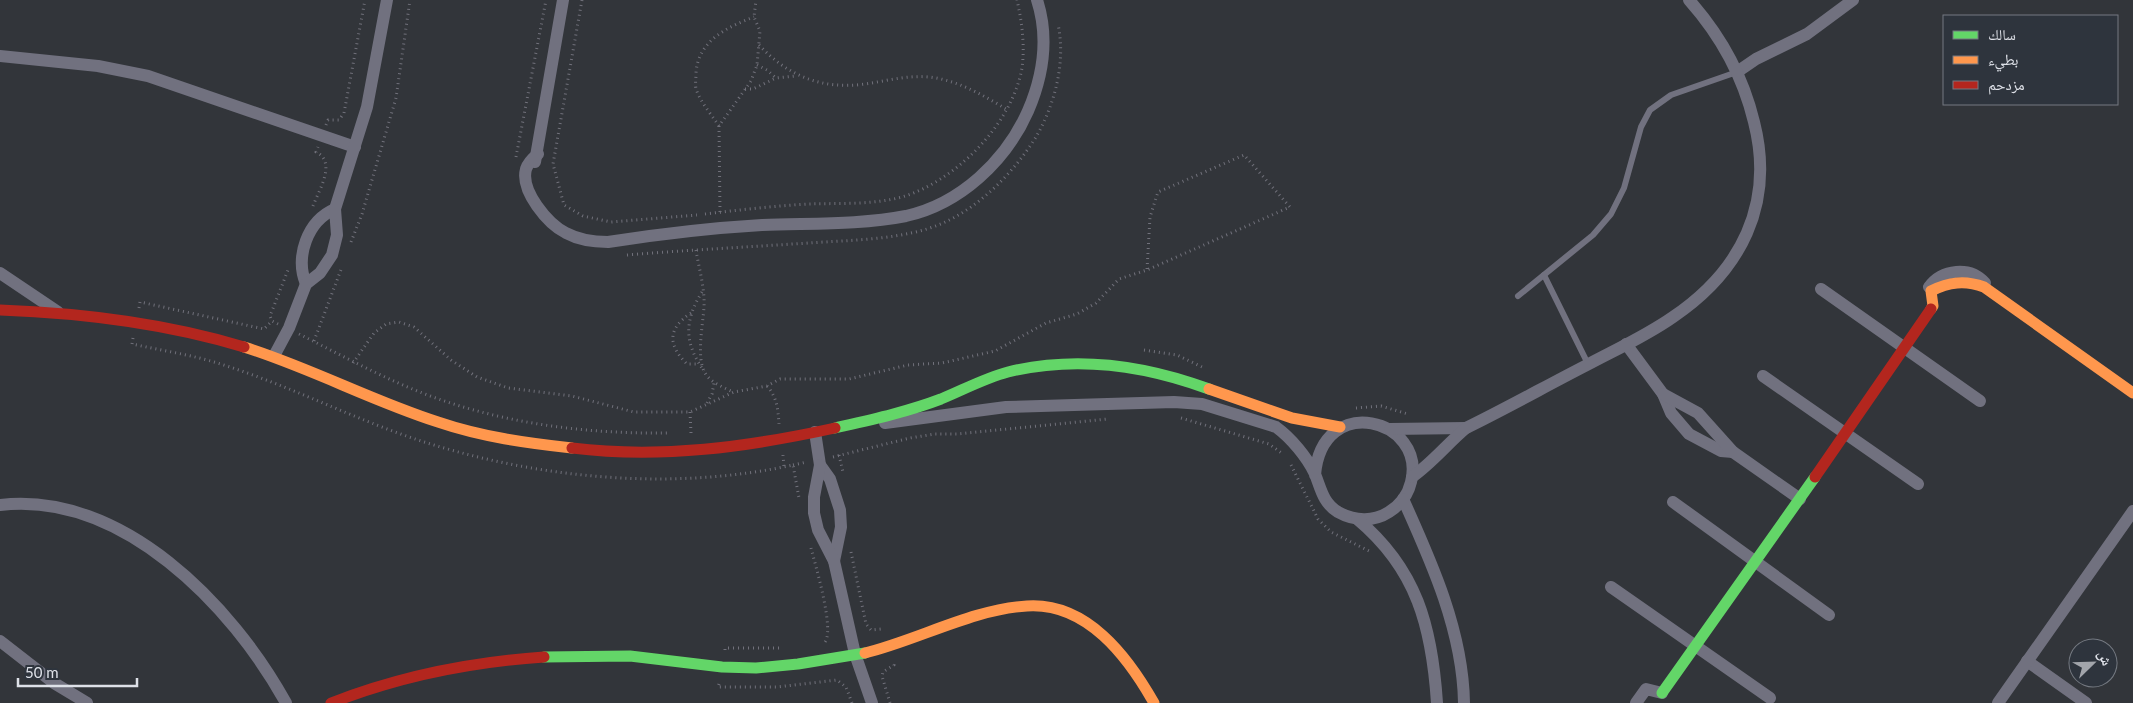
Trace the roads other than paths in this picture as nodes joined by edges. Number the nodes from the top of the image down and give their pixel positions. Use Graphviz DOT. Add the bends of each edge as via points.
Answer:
graph roads {
  1 [pos="387,0"];
  2 [pos="563,0"];
  3 [pos="1038,0"];
  4 [pos="1689,0"];
  5 [pos="1852,0"];
  6 [pos="0,56"];
  7 [pos="1738,72"];
  8 [pos="355,147"];
  9 [pos="335,209"];
  10 [pos="0,273"];
  11 [pos="1544,275"];
  12 [pos="306,284"];
  13 [pos="1821,289"];
  14 [pos="1993,292"];
  15 [pos="1518,296"];
  16 [pos="1933,306"];
  17 [pos="0,310"];
  18 [pos="58,312"];
  19 [pos="1626,344"];
  20 [pos="1904,347"];
  21 [pos="274,356"];
  22 [pos="1588,364"];
  23 [pos="1763,376"];
  24 [pos="2133,393"];
  25 [pos="1664,394"];
  26 [pos="1980,401"];
  27 [pos="1244,402"];
  28 [pos="1240,416"];
  29 [pos="837,428"];
  30 [pos="1340,428"];
  31 [pos="1466,428"];
  32 [pos="1390,430"];
  33 [pos="815,432"];
  34 [pos="1844,432"];
  35 [pos="1733,452"];
  36 [pos="820,462"];
  37 [pos="1315,475"];
  38 [pos="1412,477"];
  39 [pos="1918,484"];
  40 [pos="1404,499"];
  41 [pos="1800,499"];
  42 [pos="1673,502"];
  43 [pos="0,505"];
  44 [pos="2133,511"];
  45 [pos="1357,519"];
  46 [pos="834,561"];
  47 [pos="1755,561"];
  48 [pos="1611,587"];
  49 [pos="1829,615"];
  50 [pos="0,641"];
  51 [pos="1695,646"];
  52 [pos="855,654"];
  53 [pos="2027,661"];
  54 [pos="1662,693"];
  55 [pos="1770,698"];
  56 [pos="87,703"];
  57 [pos="286,703"];
  58 [pos="331,703"];
  59 [pos="872,703"];
  60 [pos="1154,703"];
  61 [pos="1437,703"];
  62 [pos="1464,703"];
  63 [pos="1636,703"];
  64 [pos="1645,703"];
  65 [pos="1998,703"];
  66 [pos="2086,703"];
  1 -- 8 [label="street" via="374,75"];
  2 -- 3 [label="street" via="538,154 531,174 540,198 555,218 573,228 633,238 741,226 888,218 924,210 955,196 996,161 1017,132 1030,105 1041,71 1043,52"];
  4 -- 7 [label="street" via="1716,34"];
  5 -- 7 [label="street" via="1807,34 1756,59"];
  6 -- 8 [label="street" via="98,66 148,76"];
  7 -- 11 [label="lane" via="1671,96 1650,110 1641,126 1624,188 1611,214 1593,235"];
  7 -- 19 [label="street" via="1761,152 1758,201 1748,232 1729,264 1707,290 1671,319"];
  8 -- 9 [label="street"];
  9 -- 12 [label="street" via="338,225 336,246 326,265"];
  9 -- 12 [label="street" via="319,217 309,234 302,264"];
  10 -- 18 [label="street"];
  11 -- 15 [label="lane"];
  11 -- 22 [label="lane"];
  12 -- 21 [label="street"];
  13 -- 20 [label="street"];
  14 -- 16 [label="street" via="1976,275 1952,272 1937,278 1926,291"];
  14 -- 24 [label="street"];
  16 -- 20 [label="street"];
  17 -- 18 [label="street"];
  18 -- 21 [label="street" via="136,322 206,336"];
  19 -- 22 [label="street"];
  19 -- 25 [label="street"];
  20 -- 26 [label="street"];
  20 -- 34 [label="street"];
  21 -- 33 [label="street" via="443,424 550,446 603,452 655,452 708,449"];
  22 -- 31 [label="street"];
  23 -- 34 [label="street"];
  25 -- 35 [label="street" via="1698,413"];
  25 -- 35 [label="street" via="1671,413 1689,434 1720,451"];
  27 -- 28 [label="street"];
  27 -- 29 [label="street" via="1139,368 1048,366 1020,368 993,375 933,401"];
  27 -- 30 [label="street" via="1293,419"];
  28 -- 29 [label="street" via="1188,402 1025,406"];
  28 -- 37 [label="street" via="1276,427 1290,440"];
  29 -- 33 [label="street"];
  30 -- 32 [label="street" via="1370,422"];
  30 -- 37 [label="street" via="1331,434 1319,453"];
  31 -- 32 [label="street"];
  31 -- 38 [label="street"];
  32 -- 38 [label="street" via="1410,455"];
  33 -- 36 [label="street"];
  34 -- 39 [label="street"];
  34 -- 41 [label="street"];
  35 -- 41 [label="street"];
  36 -- 46 [label="street" via="814,514 824,545"];
  36 -- 46 [label="street" via="830,478 840,510 841,527"];
  37 -- 45 [label="street" via="1328,504 1336,511"];
  38 -- 40 [label="street"];
  40 -- 45 [label="street" via="1378,517"];
  40 -- 62 [label="street" via="1446,603 1459,657"];
  41 -- 47 [label="street"];
  42 -- 47 [label="street"];
  43 -- 57 [label="street" via="39,505 75,511 108,524 145,546 183,575 228,620"];
  44 -- 53 [label="street"];
  45 -- 61 [label="street" via="1378,536 1396,558 1416,596 1431,652"];
  46 -- 52 [label="street"];
  47 -- 49 [label="street"];
  47 -- 51 [label="street"];
  48 -- 51 [label="street"];
  50 -- 56 [label="street" via="54,683"];
  51 -- 54 [label="street"];
  51 -- 55 [label="street"];
  52 -- 58 [label="street" via="772,668 632,656 552,657 415,675 366,688"];
  52 -- 59 [label="street"];
  52 -- 60 [label="street" via="1014,608 1038,605 1088,622 1120,652"];
  53 -- 65 [label="street"];
  53 -- 66 [label="street"];
  54 -- 63 [label="street" via="1646,689"];
  54 -- 64 [label="street" via="1650,691"];
}
